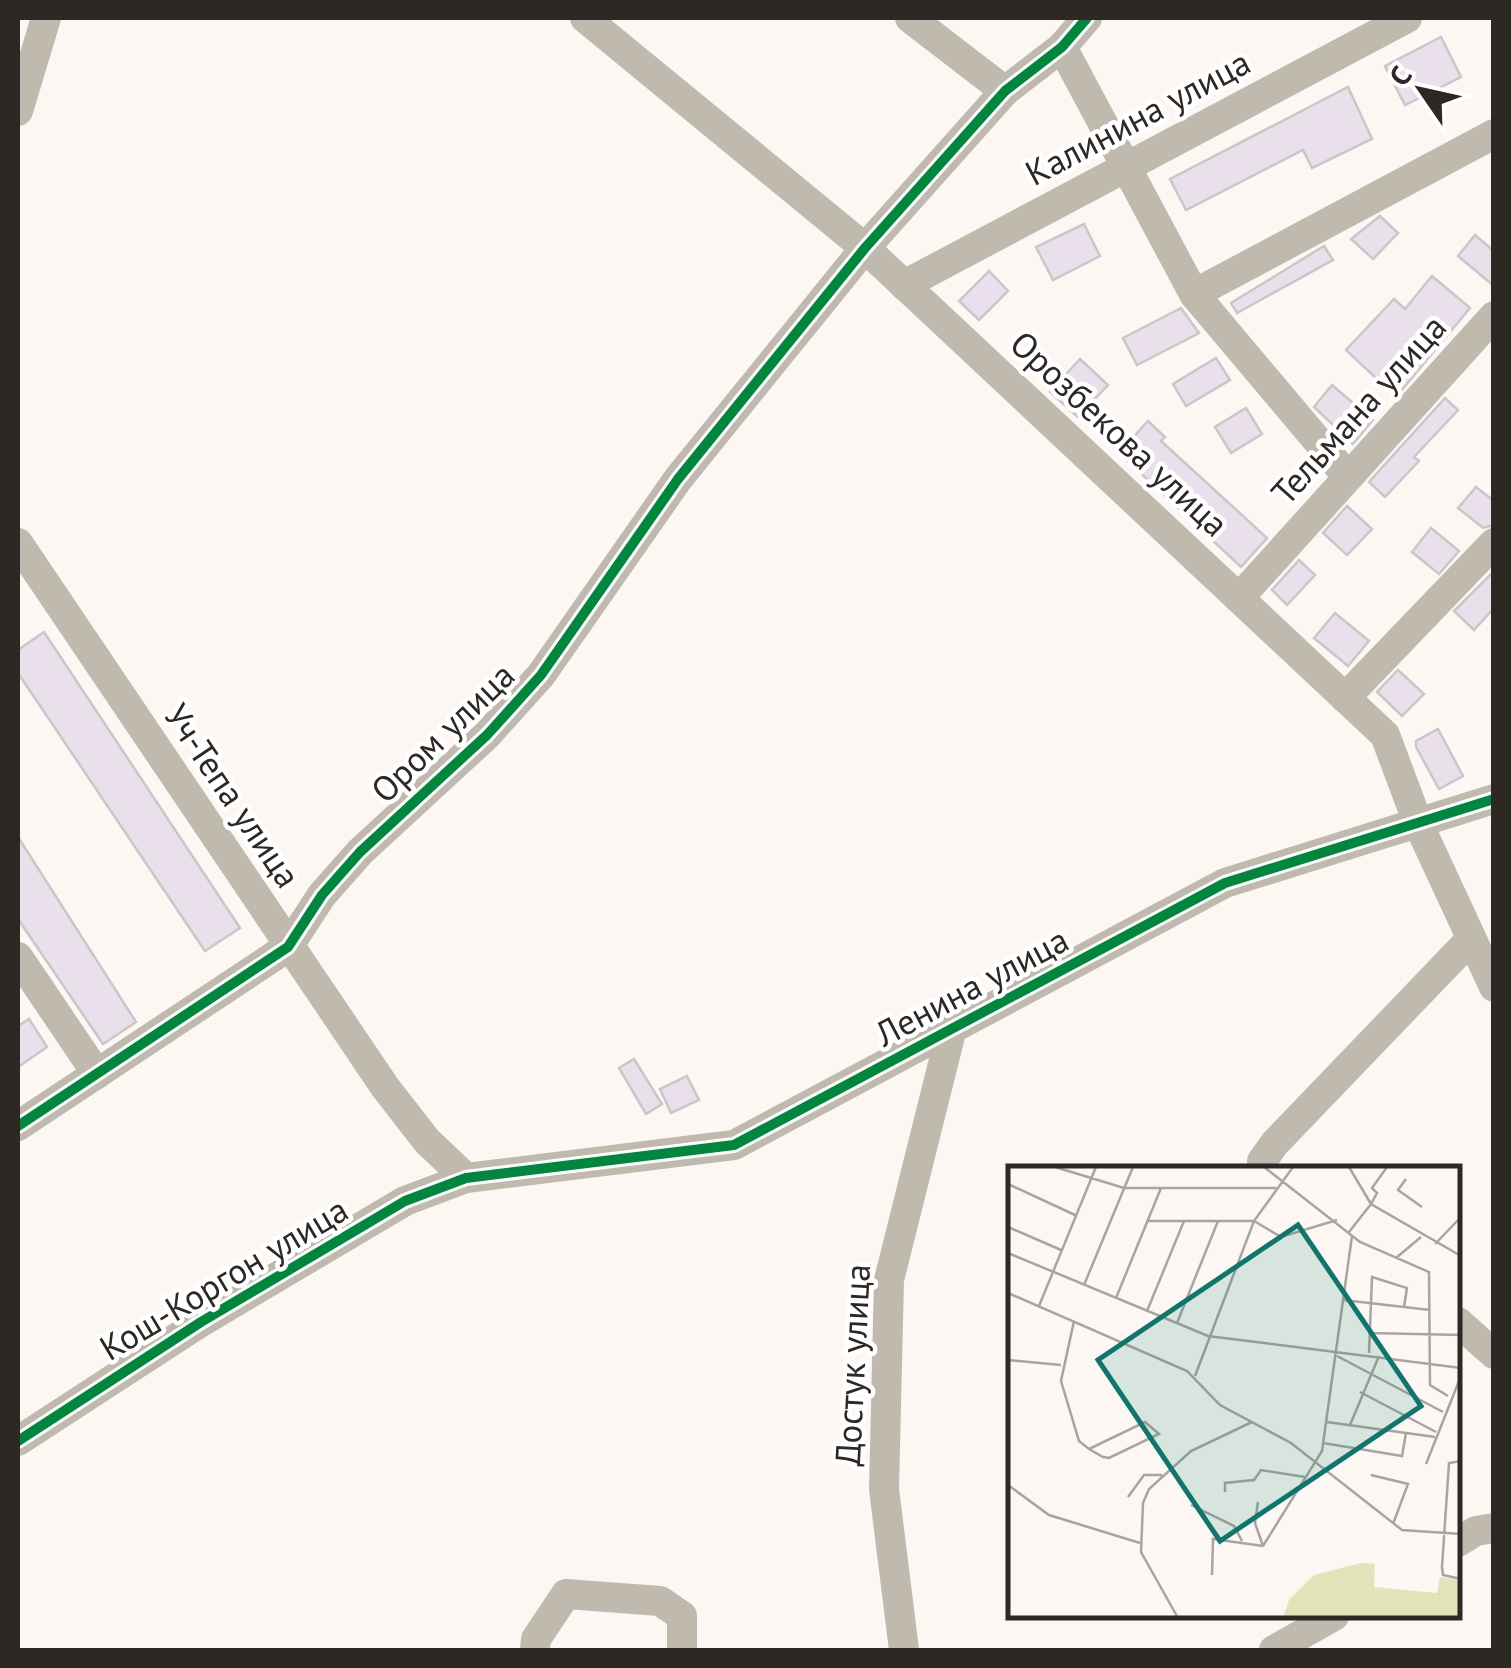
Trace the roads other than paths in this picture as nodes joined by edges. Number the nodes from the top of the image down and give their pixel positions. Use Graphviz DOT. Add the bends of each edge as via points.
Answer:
graph roads {
  1 [pos="46,18"];
  2 [pos="910,18"];
  3 [pos="1086,18"];
  4 [pos="1407,18"];
  5 [pos="604,24"];
  6 [pos="1062,47"];
  7 [pos="1005,91"];
  8 [pos="18,112"];
  9 [pos="1494,134"];
  10 [pos="1124,167"];
  11 [pos="864,248"];
  12 [pos="904,285"];
  13 [pos="1194,294"];
  14 [pos="1494,316"];
  15 [pos="1348,478"];
  16 [pos="1494,542"];
  17 [pos="18,544"];
  18 [pos="1240,598"];
  19 [pos="1345,698"];
  20 [pos="1494,799"];
  21 [pos="1418,823"];
  22 [pos="1472,939"];
  23 [pos="288,947"];
  24 [pos="18,957"];
  25 [pos="1494,987"];
  26 [pos="952,1028"];
  27 [pos="96,1074"];
  28 [pos="18,1126"];
  29 [pos="1263,1166"];
  30 [pos="466,1178"];
  31 [pos="1461,1325"];
  32 [pos="1494,1354"];
  33 [pos="18,1440"];
  34 [pos="1494,1528"];
  35 [pos="1461,1540"];
  36 [pos="1330,1618"];
  37 [pos="535,1650"];
  38 [pos="682,1650"];
  39 [pos="904,1650"];
  40 [pos="1274,1650"];
  1 -- 8 [label="street"];
  2 -- 7 [label="street"];
  3 -- 6 [label="street, Ором улица"];
  4 -- 10 [label="street, Калинина улица"];
  5 -- 11 [label="street, Орозбекова улица"];
  6 -- 7 [label="street, Ором улица"];
  6 -- 10 [label="street"];
  7 -- 11 [label="street, Ором улица"];
  9 -- 13 [label="street"];
  10 -- 12 [label="street, Калинина улица"];
  10 -- 13 [label="street"];
  11 -- 12 [label="street, Орозбекова улица"];
  11 -- 23 [label="street, Ором улица" via="678,480 541,675 488,735 360,852"];
  12 -- 18 [label="street, Орозбекова улица"];
  13 -- 15 [label="street"];
  14 -- 15 [label="street, Тельмана улица"];
  15 -- 18 [label="street, Тельмана улица"];
  16 -- 19 [label="street"];
  17 -- 23 [label="street, Уч-Тепа улица"];
  18 -- 19 [label="street, Орозбекова улица"];
  19 -- 21 [label="street, Орозбекова улица" via="1386,736"];
  20 -- 21 [label="street, Ленина улица"];
  21 -- 22 [label="street, Орозбекова улица"];
  21 -- 26 [label="street, Ленина улица" via="1225,883"];
  22 -- 25 [label="street, Орозбекова улица"];
  22 -- 29 [label="street" via="1276,1143"];
  23 -- 27 [label="street, Ором улица"];
  23 -- 30 [label="street, Уч-Тепа улица" via="427,1141"];
  24 -- 27 [label="street"];
  26 -- 30 [label="street, Ленина улица" via="734,1145"];
  26 -- 39 [label="street, Достук улица" via="889,1280 884,1489"];
  27 -- 28 [label="street, Ором улица"];
  30 -- 33 [label="street, Кош-Коргон улица" via="404,1202"];
  31 -- 32 [label="street"];
  34 -- 35 [label="street"];
  36 -- 40 [label="street"];
  37 -- 38 [label="street" via="566,1594 660,1602 682,1616"];
}
